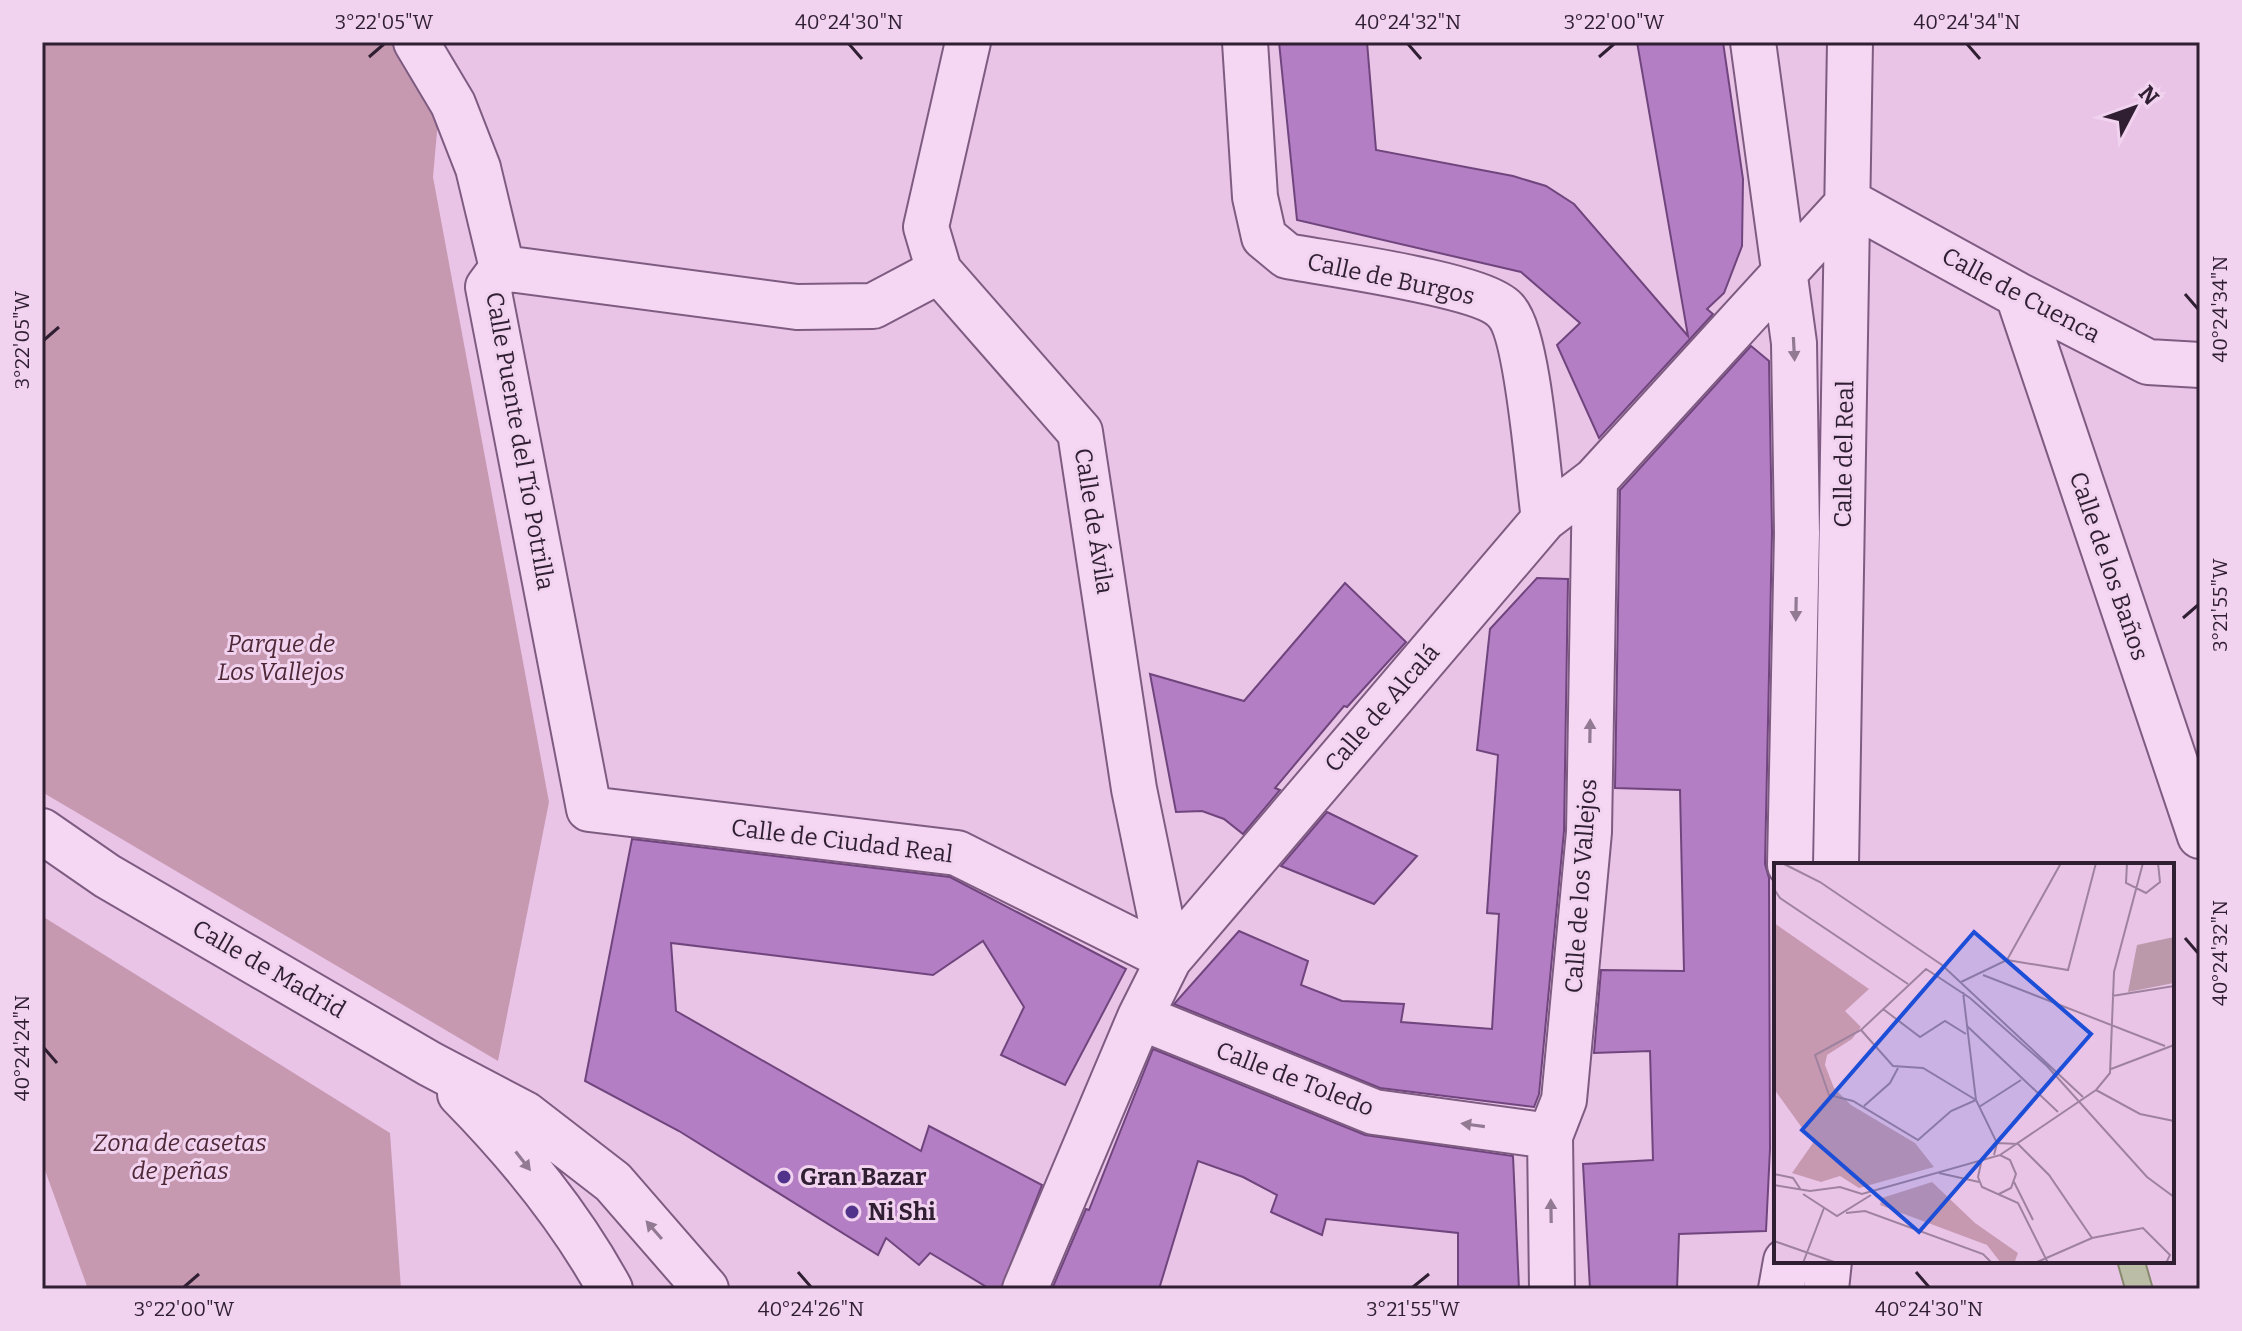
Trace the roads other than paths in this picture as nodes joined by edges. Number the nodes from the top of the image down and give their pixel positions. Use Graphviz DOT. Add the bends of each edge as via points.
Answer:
graph roads {
  1 [pos="416,42"];
  2 [pos="968,42"];
  3 [pos="1245,42"];
  4 [pos="1753,42"];
  5 [pos="1850,42"];
  6 [pos="1849,202"];
  7 [pos="502,268"];
  8 [pos="939,271"];
  9 [pos="1785,272"];
  10 [pos="2018,295"];
  11 [pos="2200,365"];
  12 [pos="1595,480"];
  13 [pos="1544,519"];
  14 [pos="589,809"];
  15 [pos="42,831"];
  16 [pos="2200,836"];
  17 [pos="42,846"];
  18 [pos="1790,863"];
  19 [pos="1836,863"];
  20 [pos="107,876"];
  21 [pos="1169,959"];
  22 [pos="1140,1017"];
  23 [pos="430,1064"];
  24 [pos="1550,1136"];
  25 [pos="1786,1263"];
  26 [pos="1829,1263"];
  27 [pos="610,1289"];
  28 [pos="706,1289"];
  29 [pos="1025,1289"];
  30 [pos="1552,1289"];
  31 [pos="1781,1289"];
  32 [pos="1826,1289"];
  1 -- 7 [label="street, Calle Puente del Tío Potrilla" via="453,104 478,168"];
  2 -- 8 [label="street, Calle de Ávila" via="926,227"];
  3 -- 13 [label="street, Calle de Burgos" via="1255,197 1264,237 1287,256 1472,292 1505,310 1520,340"];
  4 -- 9 [label="street"];
  5 -- 6 [label="street, Calle del Real"];
  6 -- 9 [label="street, Calle de Alcalá"];
  6 -- 10 [label="street, Calle de Cuenca"];
  6 -- 19 [label="street, Calle del Real"];
  7 -- 8 [label="street" via="797,307 873,306"];
  7 -- 14 [label="street, Calle Puente del Tío Potrilla" via="488,287"];
  8 -- 21 [label="street, Calle de Ávila" via="1080,432 1134,789"];
  9 -- 12 [label="street, Calle de Alcalá"];
  9 -- 18 [label="street, one-way" via="1794,343 1797,533"];
  10 -- 11 [label="street, Calle de Cuenca" via="2148,362"];
  10 -- 16 [label="street, Calle de los Baños"];
  12 -- 13 [label="street, Calle de Alcalá"];
  24 -- 12 [label="street, Calle de los Vallejos, one-way" via="1564,1100 1589,832"];
  13 -- 21 [label="street, Calle de Alcalá"];
  14 -- 21 [label="street, Calle de Ciudad Real" via="957,853"];
  15 -- 20 [label="street, Calle de Madrid"];
  17 -- 20 [label="street, Calle de Madrid"];
  20 -- 23 [label="street, Calle de Madrid"];
  21 -- 22 [label="street, Calle de Alcalá"];
  24 -- 22 [label="street, Calle de Toledo, one-way" via="1374,1112"];
  22 -- 29 [label="street, Calle de Alcalá"];
  23 -- 27 [label="street, Calle de Madrid, one-way" via="507,1141 580,1234"];
  28 -- 23 [label="street, Calle de Madrid, one-way" via="613,1182 525,1114"];
  30 -- 24 [label="street, Calle de los Vallejos, one-way"];
  25 -- 31 [label="street"];
  26 -- 32 [label="street"];
}
